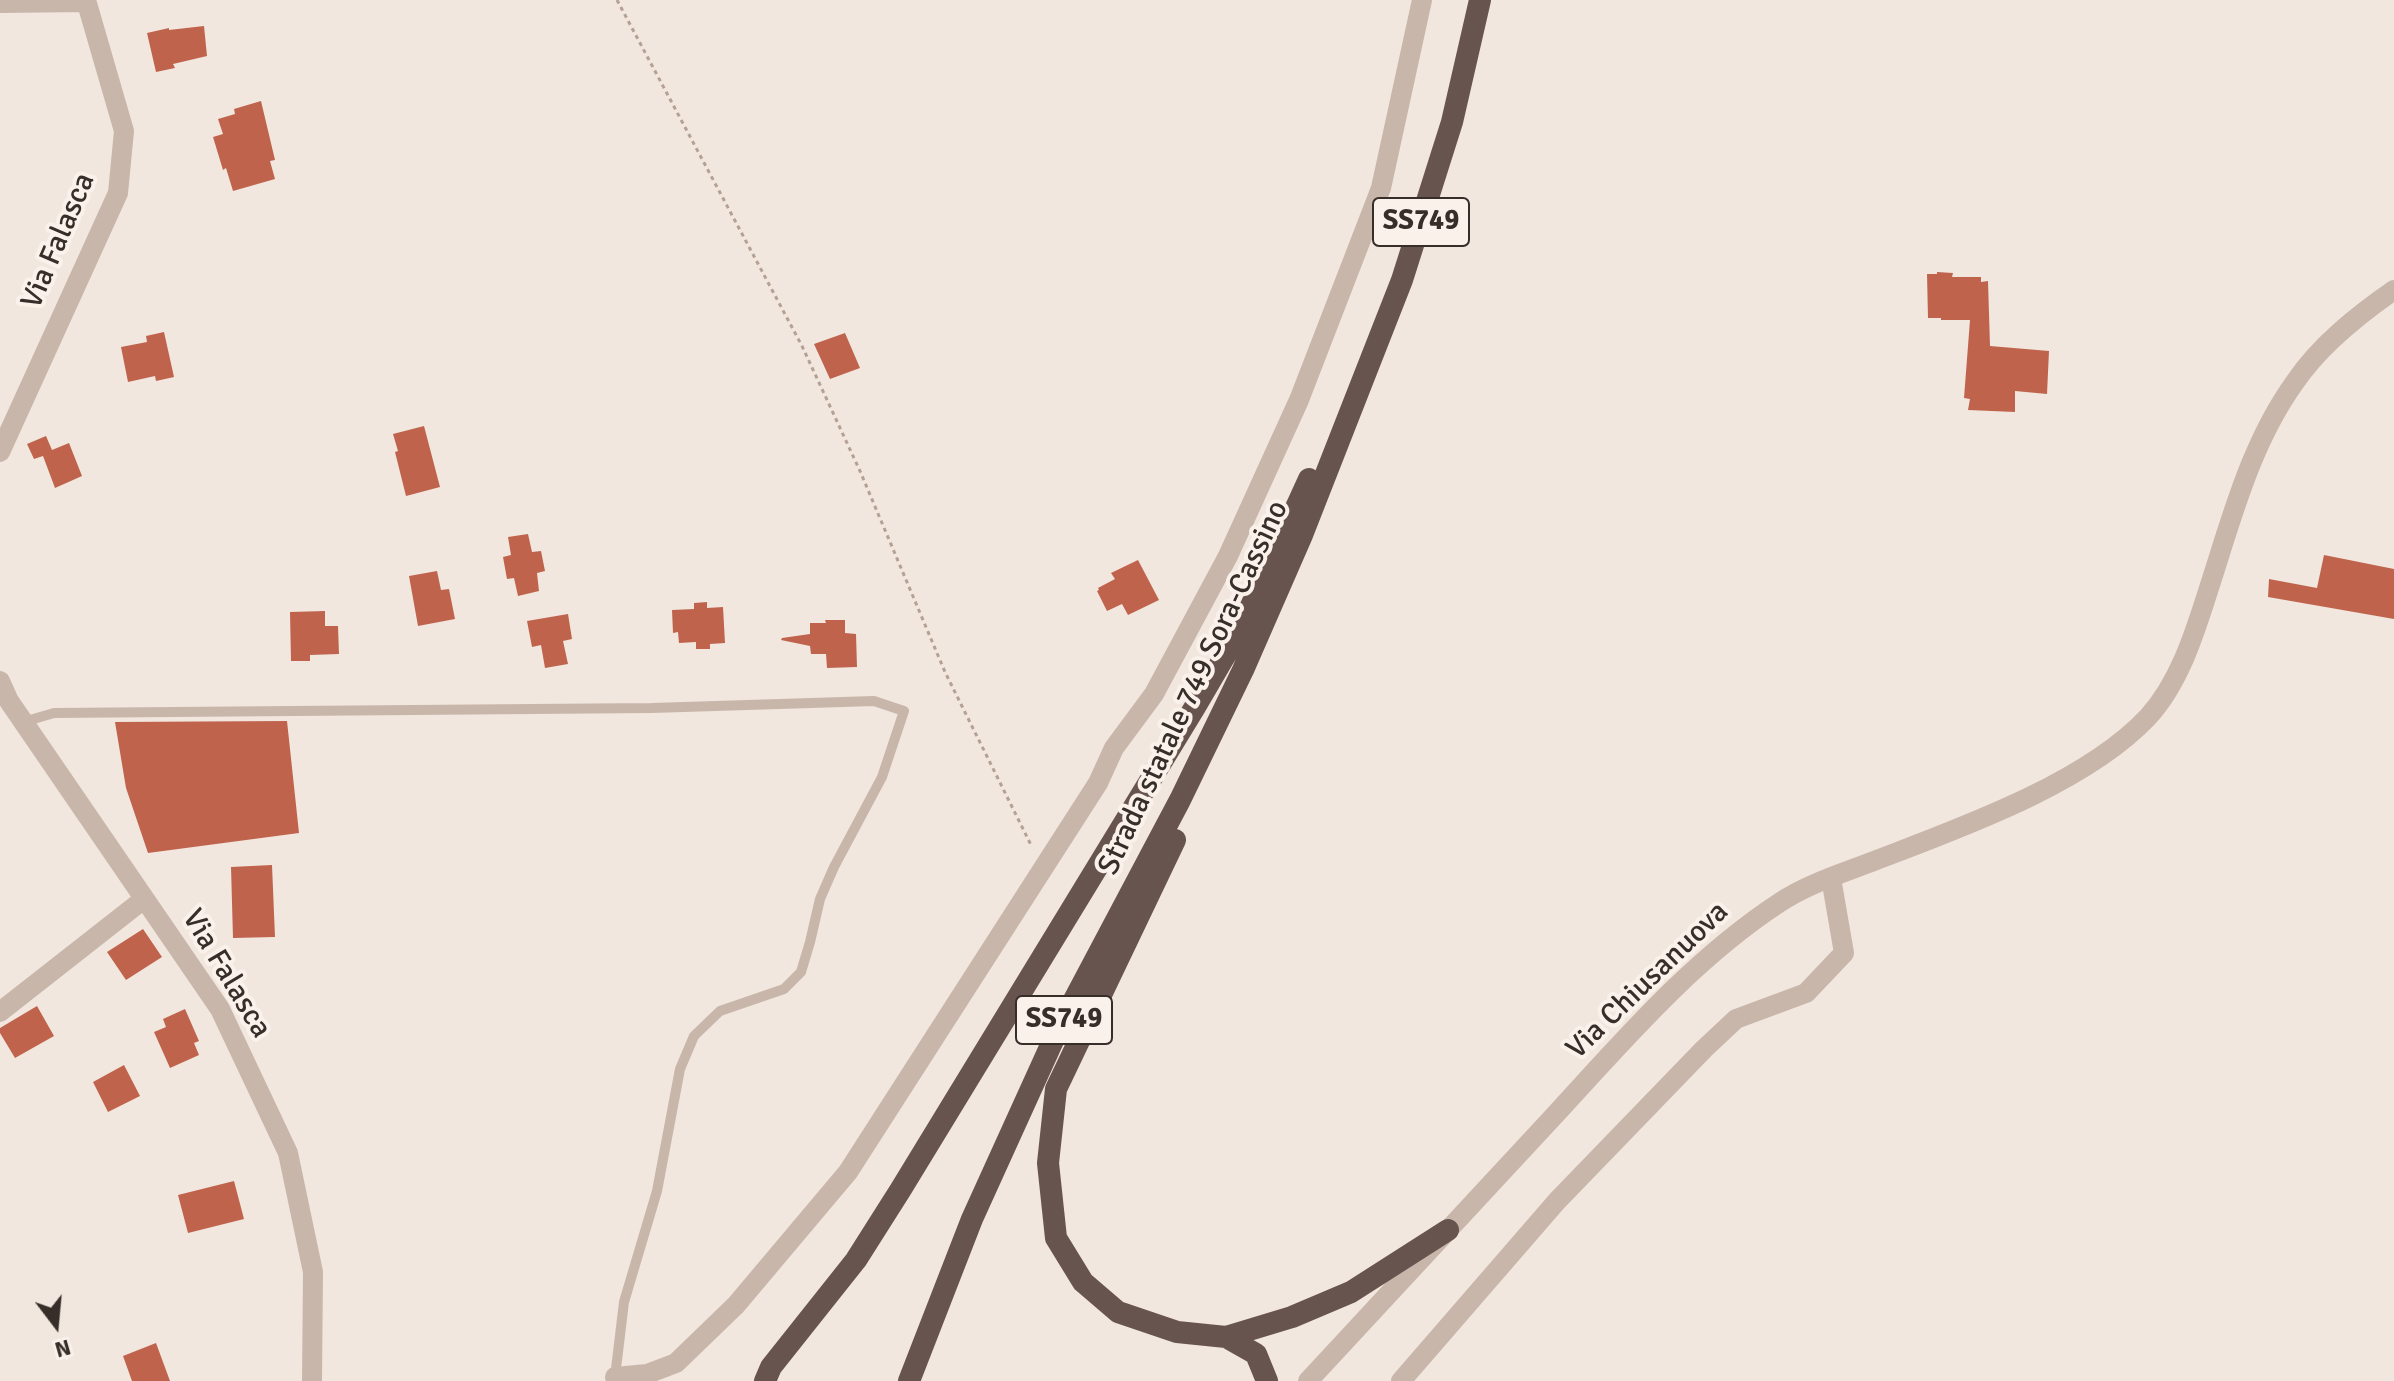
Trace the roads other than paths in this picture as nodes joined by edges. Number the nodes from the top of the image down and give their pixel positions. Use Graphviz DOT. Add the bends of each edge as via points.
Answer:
graph roads {
  1 [pos="1422,0"];
  2 [pos="1480,0"];
  3 [pos="86,1"];
  4 [pos="0,3"];
  5 [pos="2394,290"];
  6 [pos="1341,437"];
  7 [pos="0,452"];
  8 [pos="1243,670"];
  9 [pos="0,681"];
  10 [pos="23,722"];
  11 [pos="1831,878"];
  12 [pos="144,899"];
  13 [pos="0,1012"];
  14 [pos="1448,1230"];
  15 [pos="1226,1337"];
  16 [pos="768,1374"];
  17 [pos="611,1379"];
  18 [pos="312,1381"];
  19 [pos="747,1381"];
  20 [pos="909,1381"];
  21 [pos="1267,1381"];
  22 [pos="1308,1381"];
  23 [pos="1401,1381"];
  1 -- 17 [label="street" via="1381,188 1299,400 1228,556 1154,694 1114,748 1098,783 848,1172 736,1305 676,1363"];
  2 -- 6 [label="highway, Strada statale 749 Sora-Cassino / SS749" via="1452,122 1402,280"];
  3 -- 4 [label="street"];
  3 -- 7 [label="street, Via Falasca" via="124,131 118,193"];
  5 -- 11 [label="street, Via Chiusanuova" via="2329,342 2296,379 2269,422 2197,626 2178,672 2151,713 2085,767 2015,803"];
  6 -- 8 [label="highway, Strada statale 749 Sora-Cassino / SS749"];
  6 -- 16 [label="highway" via="1309,479 1240,630 1195,707 901,1189 856,1260"];
  8 -- 15 [label="highway" via="1219,747 1056,1089 1048,1163 1056,1238 1083,1282 1118,1312 1177,1332"];
  8 -- 20 [label="highway, Strada statale 749 Sora-Cassino / SS749" via="1056,1034 972,1219"];
  9 -- 10 [label="street, Via Falasca"];
  10 -- 12 [label="street, Via Falasca"];
  10 -- 17 [label="lane" via="54,713 874,701 904,711 882,777 820,899 801,972 784,989 720,1011 694,1036 680,1069 657,1191 624,1302"];
  11 -- 14 [label="street, Via Chiusanuova" via="1781,901 1713,953 1648,1014"];
  11 -- 23 [label="street" via="1844,953 1806,993 1736,1019 1704,1049 1557,1201"];
  12 -- 13 [label="street"];
  12 -- 18 [label="street, Via Falasca" via="220,1009 288,1153 313,1272"];
  14 -- 15 [label="highway" via="1351,1292"];
  14 -- 22 [label="street, Via Chiusanuova"];
  15 -- 21 [label="highway" via="1256,1354"];
  16 -- 19 [label="highway"];
}
